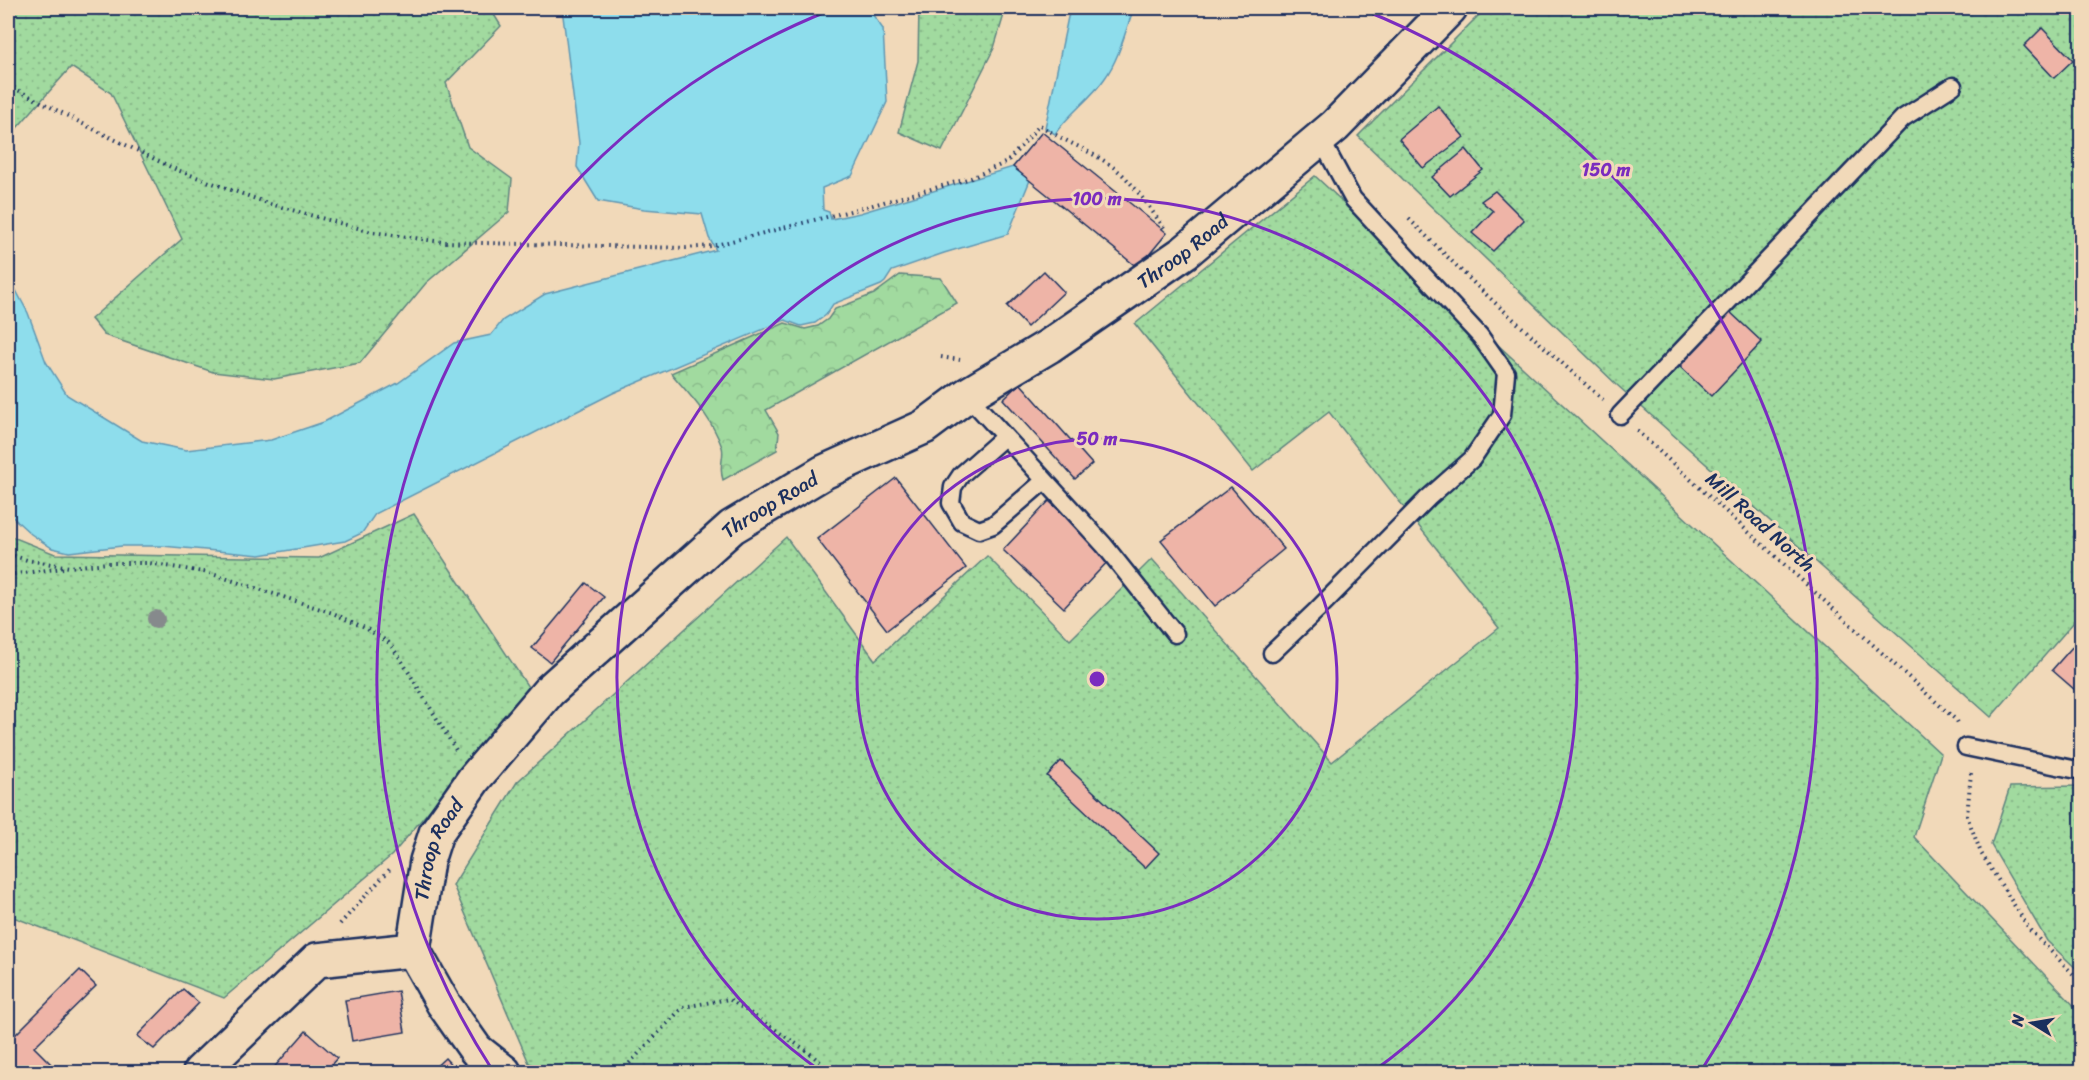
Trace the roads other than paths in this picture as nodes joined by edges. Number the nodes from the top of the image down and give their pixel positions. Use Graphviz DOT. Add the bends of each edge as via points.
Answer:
graph roads {
  1 [pos="1450,8"];
  2 [pos="1953,86"];
  3 [pos="1320,138"];
  4 [pos="967,395"];
  5 [pos="1620,415"];
  6 [pos="1004,437"];
  7 [pos="1044,481"];
  8 [pos="1175,634"];
  9 [pos="1272,653"];
  10 [pos="1966,747"];
  11 [pos="2082,771"];
  12 [pos="412,950"];
  13 [pos="200,1072"];
  14 [pos="504,1072"];
  1 -- 3 [label="street, Throop Road"];
  2 -- 5 [label="lane" via="1903,118"];
  3 -- 4 [label="street, Throop Road" via="1185,252 1049,346"];
  3 -- 9 [label="lane" via="1353,199 1480,336 1506,373 1502,415 1472,459"];
  4 -- 6 [label="lane"];
  4 -- 12 [label="street, Throop Road" via="924,427 824,472 732,527 549,691 474,779 436,833 427,861"];
  6 -- 7 [label="lane"];
  6 -- 7 [label="lane" via="953,487 951,503 962,522 979,530 993,525"];
  7 -- 8 [label="lane" via="1104,545"];
  10 -- 11 [label="lane"];
  12 -- 13 [label="street" via="317,960"];
  12 -- 14 [label="street" via="476,1050"];
}
